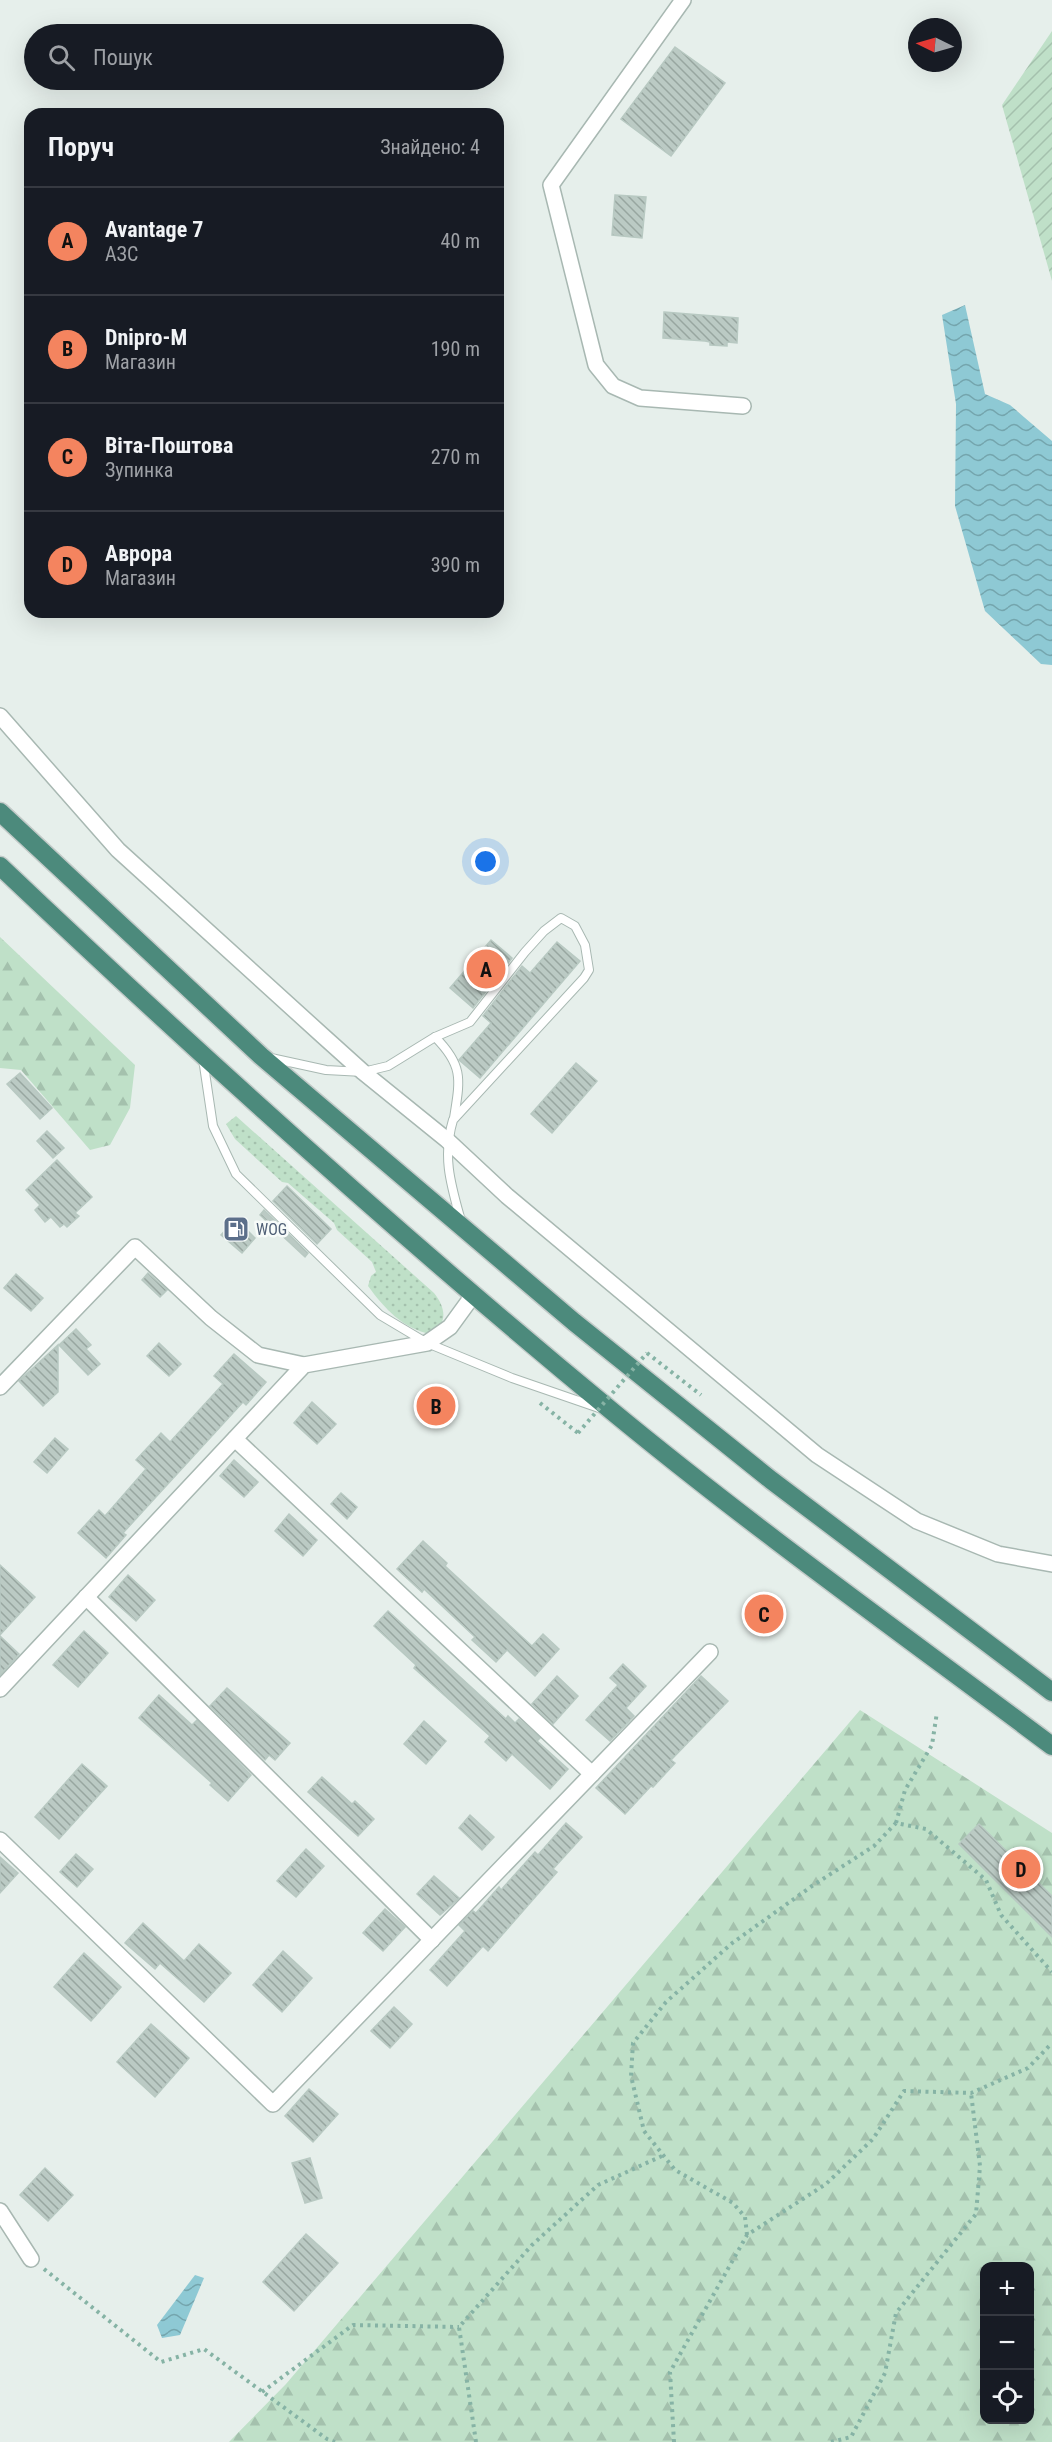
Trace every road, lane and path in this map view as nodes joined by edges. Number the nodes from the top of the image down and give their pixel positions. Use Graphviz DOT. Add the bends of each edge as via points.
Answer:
graph roads {
  1 [pos="683,0"];
  2 [pos="743,406"];
  3 [pos="0,716"];
  4 [pos="0,812"];
  5 [pos="0,866"];
  6 [pos="435,1037"];
  7 [pos="202,1055"];
  8 [pos="261,1056"];
  9 [pos="363,1072"];
  10 [pos="453,1120"];
  11 [pos="447,1140"];
  12 [pos="462,1226"];
  13 [pos="474,1294"];
  14 [pos="427,1343"];
  15 [pos="304,1365"];
  16 [pos="0,1387"];
  17 [pos="701,1395"];
  18 [pos="536,1400"];
  19 [pos="616,1414"];
  20 [pos="234,1438"];
  21 [pos="1052,1564"];
  22 [pos="86,1597"];
  23 [pos="710,1652"];
  24 [pos="0,1689"];
  25 [pos="1052,1692"];
  26 [pos="937,1712"];
  27 [pos="1052,1746"];
  28 [pos="592,1774"];
  29 [pos="896,1823"];
  30 [pos="0,1840"];
  31 [pos="432,1940"];
  32 [pos="1052,1972"];
  33 [pos="1052,2043"];
  34 [pos="971,2093"];
  35 [pos="662,2156"];
  36 [pos="0,2211"];
  37 [pos="747,2235"];
  38 [pos="31,2259"];
  39 [pos="459,2327"];
  40 [pos="262,2392"];
  41 [pos="335,2442"];
  42 [pos="477,2442"];
  43 [pos="674,2442"];
  44 [pos="831,2442"];
  1 -- 2 [label="street" via="551,186 596,365 613,386 640,398"];
  3 -- 9 [label="street" via="118,850"];
  4 -- 8 [label="highway"];
  5 -- 7 [label="highway"];
  6 -- 9 [label="lane" via="388,1066"];
  6 -- 10 [label="lane" via="451,1053 456,1065"];
  6 -- 10 [label="lane" via="470,1022 525,951 561,918 575,926 585,945 589,970"];
  7 -- 13 [label="highway"];
  7 -- 14 [label="lane" via="213,1126 236,1174 380,1315"];
  8 -- 9 [label="lane" via="326,1070"];
  8 -- 12 [label="highway"];
  9 -- 11 [label="street"];
  10 -- 11 [label="lane"];
  11 -- 12 [label="lane" via="448,1174"];
  11 -- 21 [label="street" via="507,1196 817,1455 917,1521 998,1554"];
  12 -- 25 [label="highway" via="574,1322 771,1480"];
  13 -- 14 [label="street" via="450,1327"];
  13 -- 19 [label="highway"];
  14 -- 15 [label="street"];
  14 -- 19 [label="lane"];
  15 -- 16 [label="street" via="258,1355 210,1318 135,1247"];
  15 -- 20 [label="street"];
  17 -- 18 [label="path, bridge" via="647,1353 578,1433"];
  19 -- 27 [label="highway"];
  20 -- 22 [label="street"];
  20 -- 28 [label="street"];
  22 -- 24 [label="street"];
  22 -- 31 [label="street"];
  23 -- 28 [label="street"];
  26 -- 29 [label="path" via="932,1745 905,1790"];
  28 -- 31 [label="street"];
  29 -- 32 [label="path" via="926,1829 986,1880 1001,1915"];
  29 -- 35 [label="path" via="874,1846 731,1944 666,2002 633,2043 631,2076 644,2130"];
  30 -- 31 [label="street" via="273,2104"];
  33 -- 34 [label="path" via="1028,2068"];
  34 -- 37 [label="path" via="904,2091 873,2139 826,2184"];
  34 -- 44 [label="path" via="980,2166 976,2214 896,2313 885,2373 851,2437"];
  35 -- 37 [label="path" via="675,2170 733,2203 745,2217"];
  35 -- 39 [label="path" via="598,2185 532,2245"];
  36 -- 38 [label="street"];
  37 -- 43 [label="path" via="670,2372"];
  38 -- 40 [label="path" via="161,2362 204,2349"];
  39 -- 40 [label="path" via="353,2325"];
  39 -- 42 [label="path"];
  40 -- 41 [label="path"];
}
